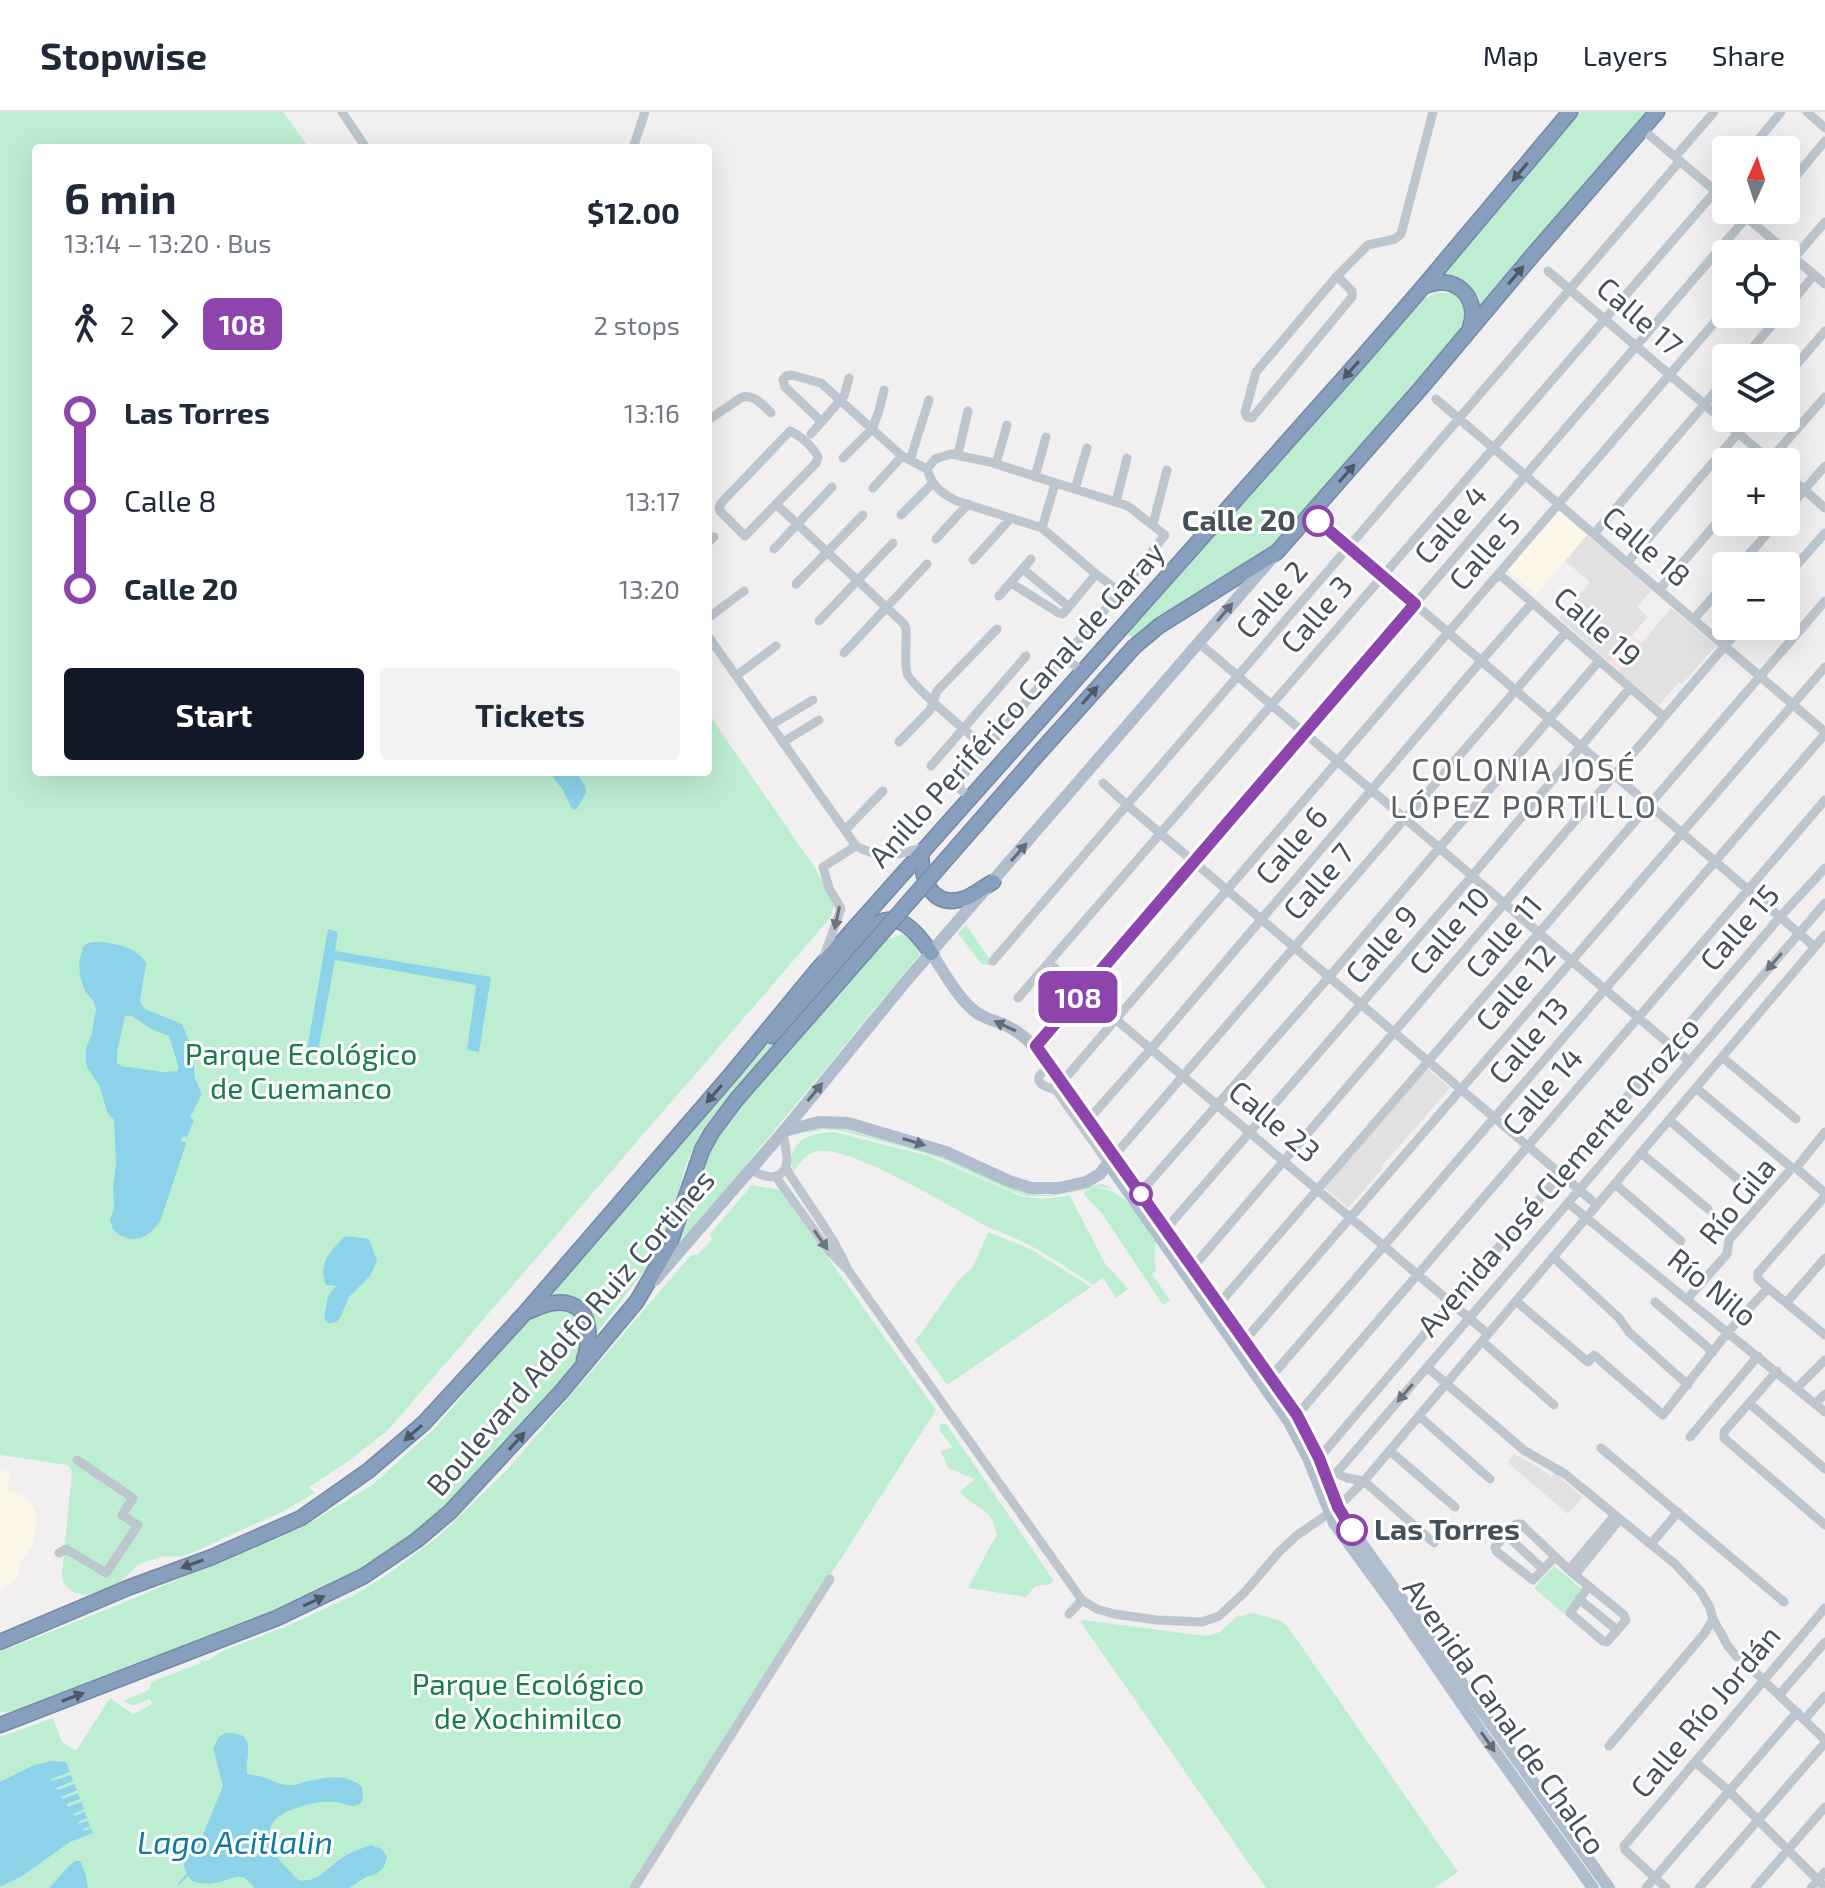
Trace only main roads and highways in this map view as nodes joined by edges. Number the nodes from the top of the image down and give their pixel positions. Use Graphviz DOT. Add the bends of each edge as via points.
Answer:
graph roads {
  1 [pos="1570,112"];
  2 [pos="1657,112"];
  3 [pos="1423,287"];
  4 [pos="1466,335"];
  5 [pos="1277,552"];
  6 [pos="924,850"];
  7 [pos="993,882"];
  8 [pos="931,953"];
  9 [pos="818,969"];
  10 [pos="733,1072"];
  11 [pos="783,1131"];
  12 [pos="1111,1160"];
  13 [pos="1089,1180"];
  14 [pos="1125,1190"];
  15 [pos="637,1301"];
  16 [pos="524,1314"];
  17 [pos="581,1368"];
  18 [pos="1334,1510"];
  19 [pos="0,1642"];
  20 [pos="0,1725"];
  21 [pos="1593,1888"];
  22 [pos="1609,1888"];
  1 -- 3 [label="highway, Anillo Periférico Canal de Garay, one-way"];
  4 -- 2 [label="highway, one-way"];
  3 -- 4 [label="highway" via="1445,282 1465,293 1473,314"];
  3 -- 6 [label="highway, Anillo Periférico Canal de Garay, one-way"];
  5 -- 4 [label="highway, one-way"];
  7 -- 5 [label="main road, one-way"];
  15 -- 5 [label="highway, one-way, bridge" via="669,1246 707,1141 736,1100 1134,647"];
  6 -- 7 [label="highway" via="922,873 937,896 957,900"];
  6 -- 9 [label="highway, Anillo Periférico Canal de Garay"];
  7 -- 8 [label="main road"];
  8 -- 10 [label="highway" via="907,925 874,924 795,1015"];
  11 -- 8 [label="main road, Boulevard Adolfo Ruiz Cortines, one-way"];
  12 -- 8 [label="main road, Avenida Canal de Chalco, one-way" via="1036,1046 965,1003"];
  9 -- 10 [label="highway, Boulevard Adolfo Ruiz Cortines"];
  10 -- 16 [label="highway, Boulevard Adolfo Ruiz Cortines, one-way"];
  11 -- 13 [label="main road, one-way" via="819,1122 848,1123 946,1152 1020,1185 1059,1188"];
  11 -- 15 [label="main road, Boulevard Adolfo Ruiz Cortines"];
  12 -- 13 [label="main road"];
  12 -- 14 [label="main road, Avenida Canal de Chalco"];
  12 -- 18 [label="main road, Avenida Canal de Chalco" via="1297,1415 1332,1476"];
  13 -- 14 [label="main road"];
  14 -- 18 [label="main road, Avenida Canal de Chalco" via="1289,1422"];
  15 -- 17 [label="highway, Boulevard Adolfo Ruiz Cortines"];
  16 -- 17 [label="highway" via="545,1303 577,1307 589,1330"];
  16 -- 19 [label="highway, Boulevard Adolfo Ruiz Cortines, one-way" via="424,1423 301,1518"];
  20 -- 17 [label="highway, Boulevard Adolfo Ruiz Cortines, one-way" via="277,1618 364,1576 450,1512"];
  18 -- 21 [label="main road, Avenida Canal de Chalco, one-way" via="1334,1523"];
  18 -- 22 [label="main road, Avenida Canal de Chalco"];
}
